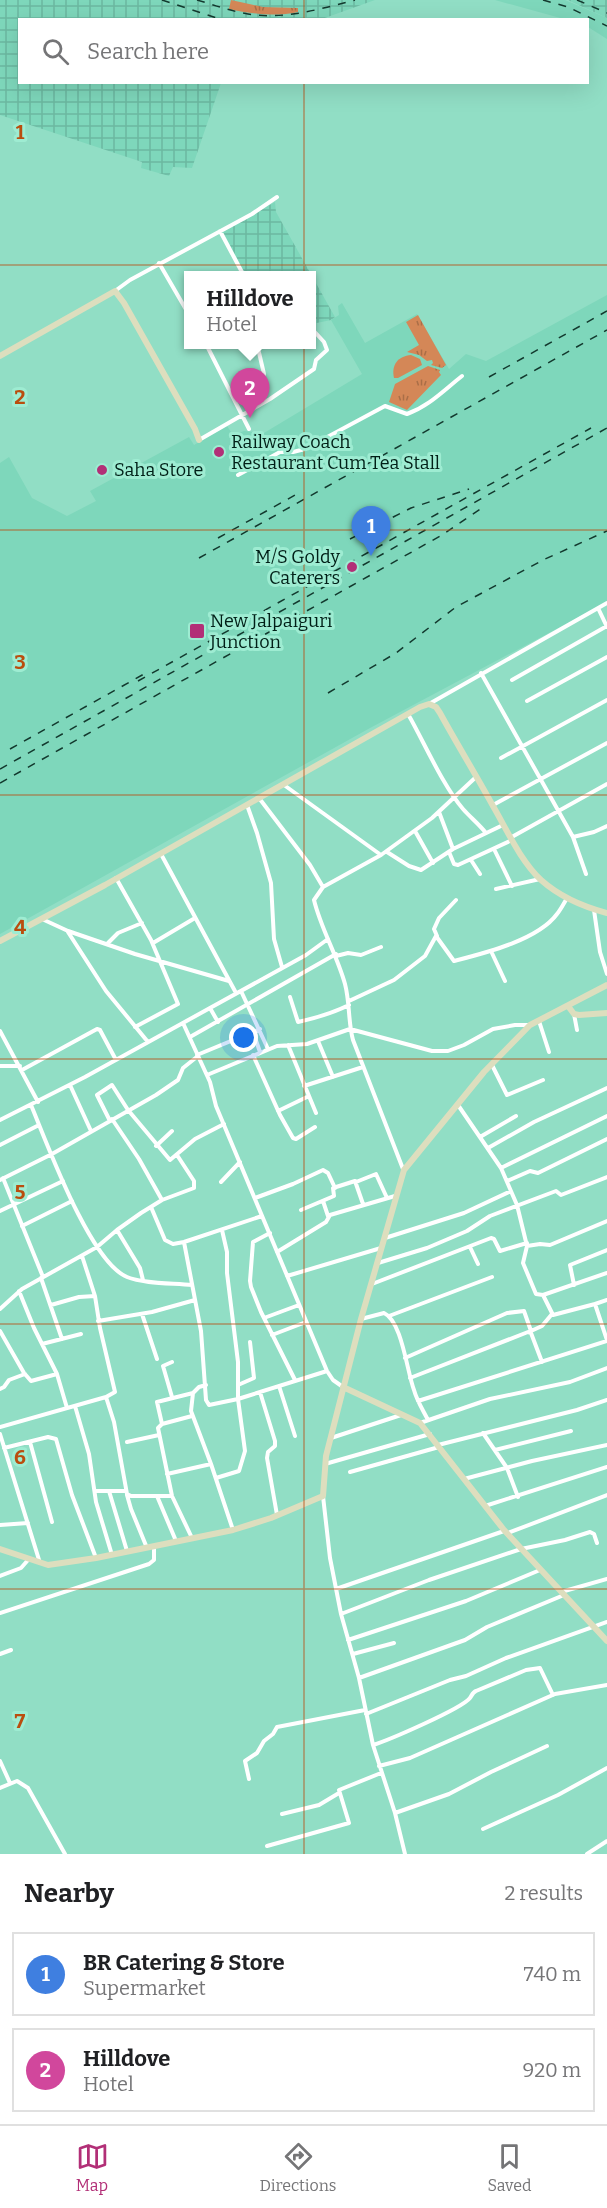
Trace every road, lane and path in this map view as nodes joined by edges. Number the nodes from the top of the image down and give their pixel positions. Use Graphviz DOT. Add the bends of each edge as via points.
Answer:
graph roads {
  1 [pos="277,197"];
  2 [pos="220,231"];
  3 [pos="159,263"];
  4 [pos="241,271"];
  5 [pos="115,291"];
  6 [pos="184,305"];
  7 [pos="316,335"];
  8 [pos="208,349"];
  9 [pos="258,349"];
  10 [pos="0,356"];
  11 [pos="462,376"];
  12 [pos="263,377"];
  13 [pos="242,416"];
  14 [pos="249,429"];
  15 [pos="198,437"];
  16 [pos="238,475"];
  17 [pos="607,603"];
  18 [pos="597,608"];
  19 [pos="607,627"];
  20 [pos="607,657"];
  21 [pos="481,673"];
  22 [pos="512,680"];
  23 [pos="607,700"];
  24 [pos="527,701"];
  25 [pos="429,704"];
  26 [pos="408,713"];
  27 [pos="607,742"];
  28 [pos="522,747"];
  29 [pos="501,758"];
  30 [pos="476,777"];
  31 [pos="541,780"];
  32 [pos="284,784"];
  33 [pos="607,784"];
  34 [pos="455,797"];
  35 [pos="259,798"];
  36 [pos="247,805"];
  37 [pos="493,805"];
  38 [pos="559,811"];
  39 [pos="439,812"];
  40 [pos="503,825"];
  41 [pos="607,826"];
  42 [pos="415,831"];
  43 [pos="486,833"];
  44 [pos="573,837"];
  45 [pos="511,839"];
  46 [pos="494,849"];
  47 [pos="451,850"];
  48 [pos="387,852"];
  49 [pos="160,853"];
  50 [pos="381,855"];
  51 [pos="471,859"];
  52 [pos="433,863"];
  53 [pos="480,874"];
  54 [pos="586,874"];
  55 [pos="116,878"];
  56 [pos="541,879"];
  57 [pos="512,886"];
  58 [pos="323,887"];
  59 [pos="496,889"];
  60 [pos="567,897"];
  61 [pos="456,900"];
  62 [pos="594,909"];
  63 [pos="607,913"];
  64 [pos="42,918"];
  65 [pos="195,918"];
  66 [pos="142,923"];
  67 [pos="68,931"];
  68 [pos="437,936"];
  69 [pos="328,939"];
  70 [pos="0,941"];
  71 [pos="108,943"];
  72 [pos="153,943"];
  73 [pos="381,947"];
  74 [pos="491,951"];
  75 [pos="336,955"];
  76 [pos="161,961"];
  77 [pos="282,967"];
  78 [pos="607,974"];
  79 [pos="229,981"];
  80 [pos="505,981"];
  81 [pos="607,985"];
  82 [pos="238,992"];
  83 [pos="290,997"];
  84 [pos="349,1003"];
  85 [pos="248,1005"];
  86 [pos="568,1006"];
  87 [pos="210,1008"];
  88 [pos="607,1012"];
  89 [pos="574,1014"];
  90 [pos="539,1020"];
  91 [pos="218,1022"];
  92 [pos="183,1023"];
  93 [pos="530,1025"];
  94 [pos="135,1027"];
  95 [pos="260,1029"];
  96 [pos="350,1029"];
  97 [pos="577,1030"];
  98 [pos="0,1031"];
  99 [pos="253,1032"];
  100 [pos="190,1037"];
  101 [pos="2,1038"];
  102 [pos="318,1041"];
  103 [pos="148,1042"];
  104 [pos="288,1045"];
  105 [pos="268,1049"];
  106 [pos="261,1052"];
  107 [pos="549,1052"];
  108 [pos="253,1055"];
  109 [pos="198,1056"];
  110 [pos="116,1060"];
  111 [pos="491,1064"];
  112 [pos="0,1066"];
  113 [pos="363,1067"];
  114 [pos="21,1068"];
  115 [pos="207,1075"];
  116 [pos="333,1077"];
  117 [pos="543,1080"];
  118 [pos="70,1085"];
  119 [pos="304,1086"];
  120 [pos="607,1088"];
  121 [pos="309,1096"];
  122 [pos="38,1102"];
  123 [pos="31,1105"];
  124 [pos="457,1105"];
  125 [pos="128,1110"];
  126 [pos="278,1111"];
  127 [pos="316,1113"];
  128 [pos="516,1116"];
  129 [pos="607,1116"];
  130 [pos="0,1120"];
  131 [pos="111,1120"];
  132 [pos="224,1124"];
  133 [pos="39,1125"];
  134 [pos="315,1127"];
  135 [pos="91,1131"];
  136 [pos="172,1131"];
  137 [pos="480,1137"];
  138 [pos="607,1139"];
  139 [pos="0,1145"];
  140 [pos="156,1146"];
  141 [pos="488,1148"];
  142 [pos="52,1154"];
  143 [pos="177,1155"];
  144 [pos="240,1162"];
  145 [pos="501,1168"];
  146 [pos="404,1170"];
  147 [pos="607,1177"];
  148 [pos="2,1179"];
  149 [pos="63,1181"];
  150 [pos="507,1181"];
  151 [pos="221,1182"];
  152 [pos="356,1182"];
  153 [pos="335,1188"];
  154 [pos="511,1191"];
  155 [pos="395,1196"];
  156 [pos="255,1198"];
  157 [pos="387,1198"];
  158 [pos="162,1200"];
  159 [pos="72,1201"];
  160 [pos="323,1202"];
  161 [pos="14,1204"];
  162 [pos="363,1204"];
  163 [pos="517,1205"];
  164 [pos="151,1207"];
  165 [pos="302,1210"];
  166 [pos="0,1211"];
  167 [pos="328,1215"];
  168 [pos="262,1216"];
  169 [pos="607,1221"];
  170 [pos="22,1226"];
  171 [pos="117,1230"];
  172 [pos="222,1230"];
  173 [pos="270,1233"];
  174 [pos="384,1238"];
  175 [pos="184,1242"];
  176 [pos="527,1245"];
  177 [pos="98,1247"];
  178 [pos="470,1247"];
  179 [pos="382,1248"];
  180 [pos="607,1250"];
  181 [pos="277,1252"];
  182 [pos="82,1256"];
  183 [pos="377,1263"];
  184 [pos="477,1264"];
  185 [pos="607,1273"];
  186 [pos="287,1276"];
  187 [pos="42,1277"];
  188 [pos="492,1277"];
  189 [pos="143,1280"];
  190 [pos="192,1285"];
  191 [pos="371,1285"];
  192 [pos="574,1285"];
  193 [pos="19,1291"];
  194 [pos="543,1295"];
  195 [pos="95,1296"];
  196 [pos="195,1300"];
  197 [pos="607,1300"];
  198 [pos="595,1304"];
  199 [pos="51,1305"];
  200 [pos="299,1305"];
  201 [pos="0,1309"];
  202 [pos="142,1314"];
  203 [pos="552,1314"];
  204 [pos="389,1316"];
  205 [pos="264,1318"];
  206 [pos="361,1319"];
  207 [pos="98,1321"];
  208 [pos="306,1322"];
  209 [pos="0,1331"];
  210 [pos="531,1331"];
  211 [pos="605,1333"];
  212 [pos="81,1334"];
  213 [pos="272,1335"];
  214 [pos="62,1340"];
  215 [pos="607,1340"];
  216 [pos="250,1342"];
  217 [pos="42,1344"];
  218 [pos="405,1358"];
  219 [pos="157,1359"];
  220 [pos="172,1362"];
  221 [pos="542,1362"];
  222 [pos="607,1368"];
  223 [pos="327,1371"];
  224 [pos="25,1374"];
  225 [pos="57,1374"];
  226 [pos="410,1378"];
  227 [pos="295,1380"];
  228 [pos="206,1385"];
  229 [pos="238,1385"];
  230 [pos="279,1386"];
  231 [pos="343,1388"];
  232 [pos="0,1389"];
  233 [pos="260,1392"];
  234 [pos="193,1393"];
  235 [pos="106,1397"];
  236 [pos="172,1397"];
  237 [pos="238,1400"];
  238 [pos="607,1400"];
  239 [pos="418,1401"];
  240 [pos="75,1406"];
  241 [pos="67,1408"];
  242 [pos="401,1415"];
  243 [pos="192,1416"];
  244 [pos="428,1420"];
  245 [pos="420,1423"];
  246 [pos="162,1424"];
  247 [pos="0,1426"];
  248 [pos="571,1431"];
  249 [pos="483,1433"];
  250 [pos="0,1434"];
  251 [pos="430,1434"];
  252 [pos="159,1435"];
  253 [pos="295,1436"];
  254 [pos="330,1438"];
  255 [pos="30,1442"];
  256 [pos="126,1442"];
  257 [pos="607,1445"];
  258 [pos="439,1446"];
  259 [pos="4,1448"];
  260 [pos="495,1450"];
  261 [pos="211,1464"];
  262 [pos="325,1464"];
  263 [pos="607,1467"];
  264 [pos="507,1468"];
  265 [pos="350,1472"];
  266 [pos="167,1474"];
  267 [pos="216,1478"];
  268 [pos="464,1479"];
  269 [pos="95,1491"];
  270 [pos="110,1491"];
  271 [pos="127,1492"];
  272 [pos="607,1495"];
  273 [pos="157,1496"];
  274 [pos="172,1496"];
  275 [pos="323,1496"];
  276 [pos="518,1497"];
  277 [pos="485,1507"];
  278 [pos="277,1515"];
  279 [pos="52,1522"];
  280 [pos="28,1523"];
  281 [pos="0,1525"];
  282 [pos="233,1530"];
  283 [pos="506,1532"];
  284 [pos="192,1539"];
  285 [pos="177,1542"];
  286 [pos="597,1543"];
  287 [pos="150,1547"];
  288 [pos="0,1549"];
  289 [pos="521,1549"];
  290 [pos="127,1552"];
  291 [pos="112,1555"];
  292 [pos="96,1558"];
  293 [pos="28,1560"];
  294 [pos="40,1564"];
  295 [pos="540,1570"];
  296 [pos="0,1576"];
  297 [pos="607,1579"];
  298 [pos="336,1588"];
  299 [pos="562,1594"];
  300 [pos="0,1613"];
  301 [pos="341,1614"];
  302 [pos="607,1622"];
  303 [pos="593,1627"];
  304 [pos="348,1640"];
  305 [pos="607,1641"];
  306 [pos="394,1643"];
  307 [pos="10,1650"];
  308 [pos="0,1654"];
  309 [pos="352,1654"];
  310 [pos="359,1678"];
  311 [pos="607,1685"];
  312 [pos="553,1695"];
  313 [pos="366,1712"];
  314 [pos="373,1745"];
  315 [pos="547,1746"];
  316 [pos="0,1761"];
  317 [pos="379,1766"];
  318 [pos="607,1768"];
  319 [pos="381,1773"];
  320 [pos="249,1779"];
  321 [pos="10,1783"];
  322 [pos="0,1788"];
  323 [pos="339,1793"];
  324 [pos="396,1813"];
  325 [pos="282,1814"];
  326 [pos="483,1829"];
  327 [pos="607,1841"];
  328 [pos="267,1846"];
  329 [pos="65,1854"];
  330 [pos="405,1854"];
  331 [pos="587,1854"];
  1 -- 2 [label="street"];
  2 -- 3 [label="street"];
  2 -- 4 [label="street"];
  3 -- 5 [label="street"];
  3 -- 6 [label="street"];
  5 -- 10 [label="street"];
  5 -- 15 [label="street"];
  7 -- 13 [label="street" via="327,350 316,360 314,369"];
  8 -- 13 [label="street"];
  9 -- 12 [label="street"];
  11 -- 16 [label="street" via="421,409 407,414 385,406 305,448 280,452"];
  13 -- 14 [label="street"];
  13 -- 15 [label="street"];
  17 -- 18 [label="street"];
  18 -- 19 [label="street"];
  18 -- 21 [label="street"];
  19 -- 22 [label="street"];
  20 -- 24 [label="street"];
  21 -- 25 [label="street"];
  21 -- 28 [label="street"];
  23 -- 28 [label="street"];
  25 -- 26 [label="street"];
  25 -- 30 [label="street" via="440,713"];
  26 -- 32 [label="street"];
  26 -- 34 [label="street"];
  27 -- 31 [label="street"];
  28 -- 29 [label="street"];
  28 -- 31 [label="street"];
  30 -- 34 [label="street"];
  30 -- 37 [label="street"];
  31 -- 37 [label="street"];
  31 -- 38 [label="street"];
  32 -- 35 [label="street"];
  32 -- 50 [label="street"];
  33 -- 38 [label="street"];
  34 -- 39 [label="street"];
  34 -- 43 [label="street"];
  35 -- 36 [label="street"];
  35 -- 58 [label="street"];
  36 -- 49 [label="street"];
  36 -- 77 [label="street" via="271,883 274,939"];
  37 -- 40 [label="street"];
  38 -- 44 [label="street"];
  38 -- 45 [label="street"];
  39 -- 42 [label="street"];
  39 -- 47 [label="street"];
  40 -- 43 [label="street"];
  40 -- 45 [label="street"];
  41 -- 44 [label="street"];
  42 -- 48 [label="street"];
  42 -- 52 [label="street"];
  43 -- 47 [label="street"];
  44 -- 54 [label="street"];
  45 -- 46 [label="street"];
  45 -- 56 [label="street"];
  46 -- 51 [label="street"];
  46 -- 57 [label="street"];
  47 -- 51 [label="street" via="455,865"];
  47 -- 52 [label="street"];
  48 -- 50 [label="street"];
  48 -- 52 [label="street" via="419,870"];
  49 -- 55 [label="street"];
  49 -- 65 [label="street"];
  50 -- 58 [label="street"];
  51 -- 53 [label="street"];
  55 -- 64 [label="street"];
  55 -- 66 [label="street"];
  56 -- 57 [label="street"];
  56 -- 60 [label="street"];
  57 -- 59 [label="street"];
  58 -- 69 [label="street" via="314,900"];
  60 -- 62 [label="street"];
  60 -- 74 [label="street" via="545,926"];
  61 -- 68 [label="street" via="437,920"];
  62 -- 63 [label="street"];
  62 -- 78 [label="street"];
  64 -- 67 [label="street"];
  64 -- 70 [label="street"];
  65 -- 72 [label="street"];
  65 -- 79 [label="street"];
  66 -- 71 [label="street" via="118,933"];
  66 -- 72 [label="street"];
  67 -- 71 [label="street"];
  67 -- 94 [label="street" via="106,991"];
  68 -- 74 [label="street" via="454,961"];
  68 -- 84 [label="street" via="423,958 394,980"];
  69 -- 75 [label="street"];
  69 -- 77 [label="street"];
  71 -- 76 [label="street"];
  72 -- 76 [label="street"];
  73 -- 75 [label="street" via="361,955"];
  74 -- 80 [label="street"];
  75 -- 84 [label="street"];
  75 -- 85 [label="street"];
  76 -- 79 [label="street"];
  76 -- 94 [label="street" via="178,1004"];
  77 -- 82 [label="street"];
  79 -- 82 [label="street"];
  81 -- 86 [label="street"];
  82 -- 85 [label="street"];
  82 -- 87 [label="street"];
  83 -- 84 [label="street" via="298,1022 332,1014"];
  84 -- 96 [label="street"];
  85 -- 91 [label="street"];
  85 -- 95 [label="street"];
  86 -- 89 [label="street"];
  86 -- 90 [label="street"];
  87 -- 91 [label="street"];
  87 -- 92 [label="street"];
  88 -- 89 [label="street"];
  89 -- 97 [label="street"];
  90 -- 93 [label="street"];
  90 -- 107 [label="street"];
  91 -- 100 [label="street"];
  92 -- 100 [label="street"];
  92 -- 103 [label="street"];
  93 -- 96 [label="street" via="493,1029 448,1051 432,1051"];
  93 -- 111 [label="street"];
  94 -- 103 [label="street"];
  95 -- 99 [label="street"];
  95 -- 105 [label="street"];
  96 -- 102 [label="street"];
  96 -- 113 [label="street"];
  98 -- 101 [label="street"];
  99 -- 106 [label="street"];
  99 -- 109 [label="street"];
  100 -- 109 [label="street"];
  101 -- 114 [label="street"];
  102 -- 104 [label="street"];
  102 -- 116 [label="street"];
  103 -- 110 [label="street"];
  104 -- 105 [label="street"];
  104 -- 119 [label="street"];
  105 -- 106 [label="street"];
  106 -- 108 [label="street"];
  108 -- 115 [label="street"];
  108 -- 126 [label="street"];
  109 -- 115 [label="street"];
  109 -- 125 [label="street" via="183,1068 178,1080"];
  110 -- 114 [label="street" via="100,1030 94,1029"];
  110 -- 118 [label="street"];
  111 -- 117 [label="street" via="507,1095"];
  111 -- 124 [label="street"];
  112 -- 114 [label="street"];
  113 -- 116 [label="street"];
  113 -- 146 [label="street"];
  114 -- 122 [label="street"];
  115 -- 132 [label="street"];
  116 -- 119 [label="street"];
  118 -- 122 [label="street"];
  118 -- 135 [label="street"];
  119 -- 121 [label="street"];
  120 -- 141 [label="street"];
  121 -- 126 [label="street"];
  121 -- 127 [label="street"];
  122 -- 123 [label="street"];
  123 -- 130 [label="street"];
  123 -- 133 [label="street"];
  124 -- 137 [label="street"];
  124 -- 146 [label="street"];
  125 -- 131 [label="street"];
  125 -- 131 [label="street" via="111,1085 97,1095"];
  125 -- 140 [label="street"];
  126 -- 134 [label="street" via="295,1139"];
  128 -- 137 [label="street"];
  129 -- 145 [label="street"];
  131 -- 135 [label="street"];
  131 -- 158 [label="street"];
  132 -- 143 [label="street" via="195,1139"];
  132 -- 144 [label="street"];
  133 -- 139 [label="street"];
  133 -- 142 [label="street"];
  135 -- 142 [label="street"];
  136 -- 140 [label="street"];
  137 -- 141 [label="street"];
  138 -- 150 [label="street" via="537,1173 530,1171"];
  140 -- 143 [label="street" via="169,1160"];
  141 -- 145 [label="street"];
  142 -- 148 [label="street"];
  142 -- 149 [label="street"];
  143 -- 158 [label="street" via="195,1186"];
  144 -- 151 [label="street"];
  144 -- 156 [label="street"];
  145 -- 150 [label="street"];
  146 -- 155 [label="street"];
  147 -- 163 [label="street" via="561,1195 556,1191"];
  148 -- 161 [label="street"];
  149 -- 159 [label="street"];
  149 -- 161 [label="street"];
  150 -- 154 [label="street"];
  152 -- 153 [label="street"];
  152 -- 157 [label="street" via="376,1174"];
  152 -- 162 [label="street"];
  153 -- 156 [label="street" via="323,1170"];
  153 -- 160 [label="street" via="334,1195"];
  154 -- 163 [label="street"];
  154 -- 174 [label="street" via="464,1213"];
  155 -- 157 [label="street"];
  155 -- 174 [label="street"];
  156 -- 168 [label="street"];
  157 -- 162 [label="street"];
  158 -- 164 [label="street"];
  159 -- 170 [label="street"];
  159 -- 177 [label="street"];
  160 -- 165 [label="street"];
  160 -- 167 [label="street"];
  161 -- 166 [label="street"];
  161 -- 170 [label="street"];
  162 -- 167 [label="street"];
  163 -- 176 [label="street"];
  163 -- 183 [label="street" via="427,1248"];
  164 -- 171 [label="street"];
  164 -- 175 [label="street" via="165,1240 173,1244"];
  167 -- 181 [label="street" via="326,1222"];
  168 -- 172 [label="street"];
  168 -- 173 [label="street"];
  169 -- 176 [label="street" via="550,1245"];
  170 -- 187 [label="street"];
  171 -- 177 [label="street"];
  171 -- 189 [label="street"];
  172 -- 175 [label="street"];
  172 -- 229 [label="street"];
  173 -- 181 [label="street"];
  173 -- 205 [label="street" via="252,1245 250,1281"];
  174 -- 179 [label="street"];
  175 -- 190 [label="street"];
  176 -- 178 [label="street" via="500,1251 491,1238"];
  176 -- 194 [label="street" via="523,1263 536,1294"];
  177 -- 182 [label="street"];
  177 -- 189 [label="street" via="124,1275"];
  178 -- 184 [label="street"];
  178 -- 191 [label="street"];
  179 -- 183 [label="street"];
  179 -- 186 [label="street"];
  180 -- 192 [label="street" via="570,1265"];
  181 -- 186 [label="street"];
  182 -- 187 [label="street"];
  182 -- 195 [label="street"];
  183 -- 191 [label="street"];
  185 -- 192 [label="street"];
  186 -- 200 [label="street"];
  187 -- 193 [label="street"];
  187 -- 199 [label="street"];
  188 -- 204 [label="street"];
  189 -- 190 [label="street"];
  190 -- 196 [label="street"];
  191 -- 206 [label="street"];
  192 -- 194 [label="street"];
  193 -- 201 [label="street"];
  193 -- 217 [label="street"];
  194 -- 203 [label="street"];
  195 -- 199 [label="street"];
  195 -- 207 [label="street"];
  196 -- 202 [label="street"];
  196 -- 228 [label="street"];
  197 -- 198 [label="street"];
  198 -- 203 [label="street"];
  198 -- 211 [label="street"];
  199 -- 214 [label="street"];
  200 -- 205 [label="street"];
  200 -- 208 [label="street"];
  202 -- 207 [label="street"];
  202 -- 219 [label="street"];
  203 -- 210 [label="street" via="542,1326"];
  204 -- 206 [label="street" via="384,1313"];
  204 -- 218 [label="street"];
  205 -- 213 [label="street"];
  206 -- 231 [label="street"];
  207 -- 235 [label="street" via="115,1388"];
  208 -- 213 [label="street"];
  208 -- 223 [label="street"];
  209 -- 224 [label="street"];
  210 -- 218 [label="street" via="524,1311 509,1313"];
  210 -- 221 [label="street"];
  210 -- 226 [label="street"];
  211 -- 215 [label="street"];
  212 -- 214 [label="street"];
  213 -- 227 [label="street"];
  214 -- 217 [label="street"];
  215 -- 221 [label="street"];
  216 -- 229 [label="street" via="254,1378"];
  217 -- 225 [label="street"];
  218 -- 226 [label="street"];
  220 -- 236 [label="street" via="163,1366"];
  221 -- 239 [label="street"];
  222 -- 244 [label="street" via="570,1382 490,1399"];
  223 -- 227 [label="street"];
  223 -- 231 [label="street"];
  224 -- 225 [label="street" via="33,1381"];
  224 -- 232 [label="street" via="9,1380"];
  225 -- 241 [label="street"];
  226 -- 239 [label="street"];
  227 -- 230 [label="street"];
  228 -- 234 [label="street"];
  228 -- 237 [label="street" via="209,1405"];
  229 -- 237 [label="street"];
  230 -- 233 [label="street"];
  230 -- 253 [label="street"];
  231 -- 242 [label="street"];
  231 -- 254 [label="street"];
  233 -- 237 [label="street"];
  233 -- 278 [label="street" via="275,1441 267,1458"];
  234 -- 236 [label="street"];
  234 -- 243 [label="street"];
  235 -- 240 [label="street"];
  235 -- 271 [label="street"];
  236 -- 246 [label="street" via="156,1404"];
  237 -- 267 [label="street" via="245,1450 241,1467 236,1473"];
  238 -- 249 [label="street"];
  239 -- 244 [label="street"];
  240 -- 241 [label="street"];
  240 -- 269 [label="street"];
  241 -- 247 [label="street"];
  242 -- 245 [label="street"];
  242 -- 254 [label="street"];
  243 -- 246 [label="street"];
  243 -- 261 [label="street"];
  244 -- 245 [label="street"];
  245 -- 251 [label="street"];
  246 -- 252 [label="street"];
  248 -- 260 [label="street"];
  249 -- 258 [label="street"];
  249 -- 260 [label="street"];
  250 -- 259 [label="street"];
  251 -- 258 [label="street"];
  251 -- 262 [label="street"];
  252 -- 256 [label="street"];
  252 -- 266 [label="street"];
  254 -- 262 [label="street"];
  255 -- 259 [label="street"];
  255 -- 279 [label="street"];
  255 -- 292 [label="street" via="56,1438"];
  257 -- 264 [label="street"];
  258 -- 265 [label="street"];
  258 -- 268 [label="street"];
  259 -- 280 [label="street"];
  260 -- 264 [label="street"];
  261 -- 266 [label="street"];
  261 -- 267 [label="street"];
  262 -- 275 [label="street"];
  263 -- 276 [label="street"];
  264 -- 268 [label="street"];
  264 -- 276 [label="street"];
  266 -- 274 [label="street"];
  267 -- 282 [label="street"];
  268 -- 277 [label="street"];
  269 -- 270 [label="street"];
  269 -- 291 [label="street"];
  270 -- 271 [label="street"];
  270 -- 290 [label="street"];
  271 -- 273 [label="street" via="130,1496"];
  271 -- 287 [label="street"];
  272 -- 283 [label="street"];
  273 -- 274 [label="street"];
  273 -- 285 [label="street"];
  274 -- 284 [label="street"];
  275 -- 278 [label="street"];
  275 -- 298 [label="street"];
  276 -- 277 [label="street"];
  277 -- 283 [label="street"];
  278 -- 282 [label="street"];
  280 -- 281 [label="street"];
  280 -- 294 [label="street"];
  282 -- 284 [label="street"];
  283 -- 289 [label="street"];
  283 -- 298 [label="street"];
  284 -- 285 [label="street"];
  285 -- 287 [label="street"];
  286 -- 289 [label="street" via="590,1532"];
  287 -- 290 [label="street"];
  287 -- 300 [label="street" via="154,1560 149,1564"];
  288 -- 293 [label="street"];
  289 -- 295 [label="street"];
  289 -- 301 [label="street"];
  290 -- 291 [label="street"];
  291 -- 292 [label="street"];
  292 -- 294 [label="street"];
  293 -- 294 [label="street"];
  293 -- 296 [label="street" via="21,1568"];
  295 -- 299 [label="street"];
  295 -- 304 [label="street" via="466,1601"];
  297 -- 299 [label="street"];
  298 -- 301 [label="street"];
  299 -- 303 [label="street"];
  299 -- 310 [label="street" via="465,1640"];
  301 -- 304 [label="street"];
  302 -- 303 [label="street"];
  303 -- 305 [label="street"];
  303 -- 313 [label="street"];
  304 -- 309 [label="street"];
  306 -- 309 [label="street"];
  307 -- 308 [label="street"];
  309 -- 310 [label="street"];
  310 -- 313 [label="street"];
  311 -- 312 [label="street"];
  312 -- 314 [label="street" via="540,1668 526,1670 476,1691 461,1704 409,1731"];
  312 -- 317 [label="street" via="410,1758"];
  313 -- 314 [label="street"];
  313 -- 320 [label="street" via="277,1727 261,1749 245,1761"];
  314 -- 317 [label="street"];
  315 -- 324 [label="street" via="449,1794"];
  316 -- 321 [label="street"];
  317 -- 319 [label="street"];
  318 -- 326 [label="street"];
  319 -- 323 [label="street"];
  319 -- 324 [label="street"];
  321 -- 322 [label="street"];
  321 -- 329 [label="street" via="17,1781 28,1788"];
  323 -- 325 [label="street" via="319,1805"];
  323 -- 328 [label="street" via="349,1823"];
  324 -- 330 [label="street"];
  327 -- 331 [label="street"];
}
